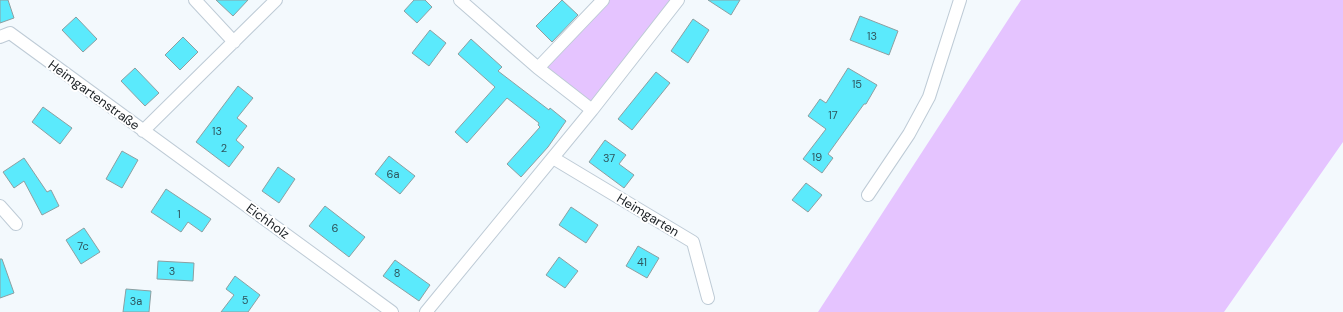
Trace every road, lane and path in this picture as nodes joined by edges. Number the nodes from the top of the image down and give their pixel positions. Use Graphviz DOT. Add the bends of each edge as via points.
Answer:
graph roads {
  1 [pos="195,0"];
  2 [pos="276,0"];
  3 [pos="460,0"];
  4 [pos="603,0"];
  5 [pos="678,0"];
  6 [pos="960,0"];
  7 [pos="0,37"];
  8 [pos="234,42"];
  9 [pos="538,68"];
  10 [pos="592,110"];
  11 [pos="143,131"];
  12 [pos="553,158"];
  13 [pos="868,195"];
  14 [pos="0,206"];
  15 [pos="16,224"];
  16 [pos="708,298"];
  17 [pos="392,312"];
  18 [pos="426,312"];
  1 -- 8 [label="street"];
  2 -- 8 [label="street, Heimgartenstraße"];
  3 -- 9 [label="street"];
  4 -- 9 [label="street"];
  5 -- 10 [label="street"];
  6 -- 13 [label="street" via="929,97 909,134"];
  7 -- 11 [label="street, Heimgartenstraße" via="10,33"];
  8 -- 11 [label="street, Heimgartenstraße"];
  9 -- 10 [label="street"];
  10 -- 12 [label="street"];
  11 -- 17 [label="street, Eichholz"];
  12 -- 16 [label="street, Heimgarten" via="693,242"];
  12 -- 18 [label="street"];
  14 -- 15 [label="street"];
}
